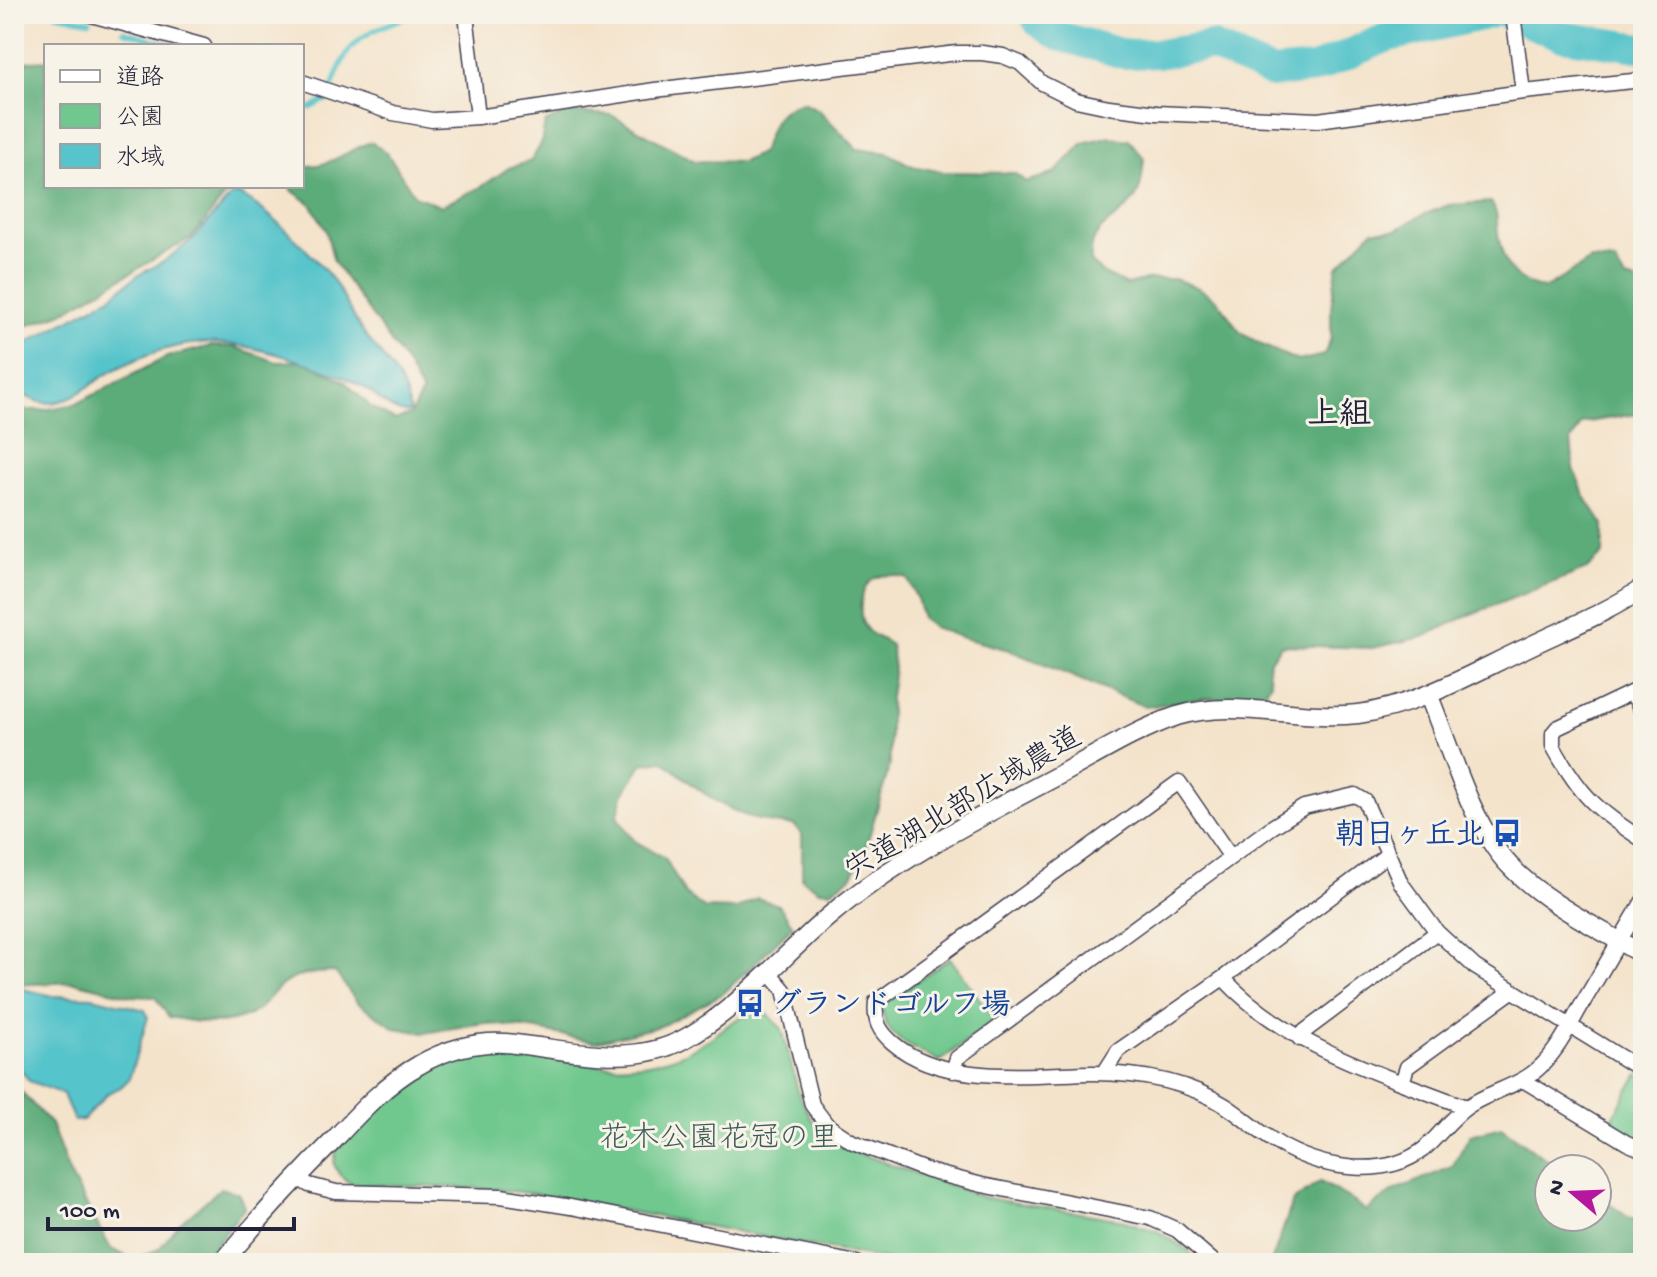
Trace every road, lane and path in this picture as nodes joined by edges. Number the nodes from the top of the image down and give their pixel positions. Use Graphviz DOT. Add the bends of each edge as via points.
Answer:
graph roads {
  1 [pos="90,14"];
  2 [pos="466,14"];
  3 [pos="1514,22"];
  4 [pos="197,44"];
  5 [pos="1643,80"];
  6 [pos="304,83"];
  7 [pos="1523,92"];
  8 [pos="478,117"];
  9 [pos="1643,588"];
  10 [pos="1637,690"];
  11 [pos="1428,694"];
  12 [pos="1643,713"];
  13 [pos="1643,840"];
  14 [pos="1388,854"];
  15 [pos="1230,856"];
  16 [pos="1643,901"];
  17 [pos="1437,932"];
  18 [pos="1620,941"];
  19 [pos="1643,955"];
  20 [pos="769,972"];
  21 [pos="1223,978"];
  22 [pos="1512,991"];
  23 [pos="1570,1025"];
  24 [pos="1300,1039"];
  25 [pos="953,1071"];
  26 [pos="1643,1071"];
  27 [pos="1104,1073"];
  28 [pos="1523,1080"];
  29 [pos="1402,1083"];
  30 [pos="1466,1107"];
  31 [pos="1643,1150"];
  32 [pos="297,1178"];
  33 [pos="222,1263"];
  34 [pos="857,1263"];
  35 [pos="1215,1263"];
  1 -- 4 [label="street"];
  2 -- 8 [label="street"];
  3 -- 7 [label="street"];
  5 -- 7 [label="street"];
  6 -- 8 [label="street" via="393,113 432,120"];
  7 -- 8 [label="street" via="1318,120 1156,113 1076,100 1003,56 957,53"];
  9 -- 11 [label="street, 宍道湖北部広域農道"];
  10 -- 12 [label="street"];
  10 -- 13 [label="street" via="1557,728 1552,739 1579,789 1603,815"];
  11 -- 18 [label="street" via="1489,839 1510,866 1557,903"];
  11 -- 20 [label="street, 宍道湖北部広域農道" via="1384,709 1316,717 1211,710 1143,729 877,879"];
  14 -- 15 [label="street" via="1365,801 1355,795 1304,807"];
  14 -- 17 [label="street" via="1401,883"];
  14 -- 21 [label="street"];
  15 -- 25 [label="street" via="957,1058"];
  15 -- 25 [label="street" via="1179,782 876,1002 874,1018 884,1036 928,1065"];
  16 -- 18 [label="street"];
  17 -- 22 [label="street" via="1475,967"];
  17 -- 24 [label="street"];
  18 -- 19 [label="street"];
  18 -- 23 [label="street"];
  20 -- 32 [label="street, 宍道湖北部広域農道" via="714,1021 647,1053 477,1044 422,1062 393,1081"];
  20 -- 35 [label="street" via="784,990 812,1105 827,1125 853,1142 982,1185 1150,1218 1177,1230"];
  21 -- 24 [label="street" via="1255,1010"];
  21 -- 27 [label="street" via="1118,1051"];
  22 -- 23 [label="street"];
  22 -- 29 [label="street" via="1407,1067"];
  23 -- 26 [label="street"];
  23 -- 28 [label="street" via="1542,1066"];
  24 -- 29 [label="street"];
  25 -- 27 [label="street"];
  27 -- 30 [label="street" via="1191,1089 1284,1147 1347,1167 1384,1167 1406,1159"];
  28 -- 30 [label="street"];
  28 -- 31 [label="street"];
  29 -- 30 [label="street"];
  32 -- 33 [label="street, 宍道湖北部広域農道"];
  32 -- 34 [label="street" via="336,1192 501,1196"];
}
